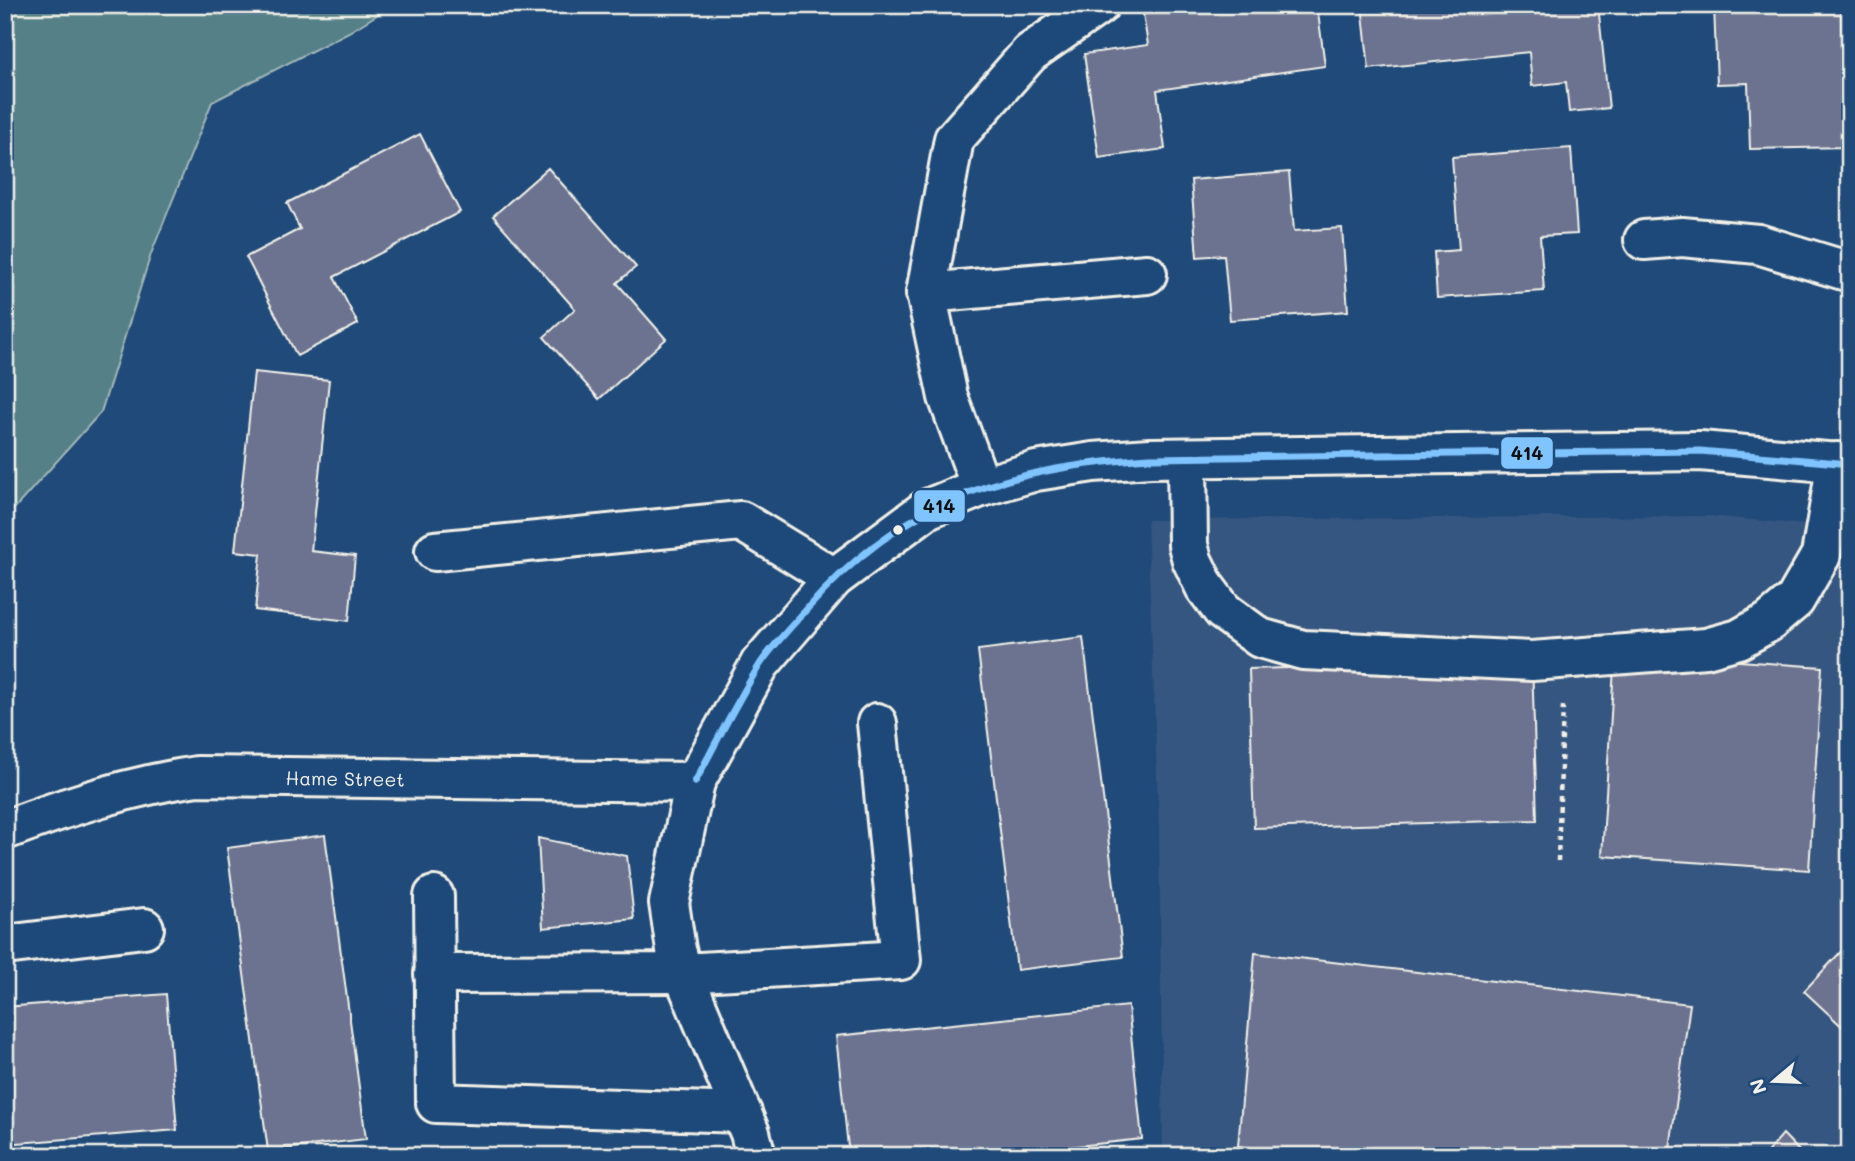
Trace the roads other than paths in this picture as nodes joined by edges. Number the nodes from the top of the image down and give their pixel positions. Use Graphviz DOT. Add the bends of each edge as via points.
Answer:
graph roads {
  1 [pos="1099,5"];
  2 [pos="1644,240"];
  3 [pos="1850,272"];
  4 [pos="1147,274"];
  5 [pos="926,293"];
  6 [pos="1187,458"];
  7 [pos="1843,463"];
  8 [pos="981,487"];
  9 [pos="435,551"];
  10 [pos="834,578"];
  11 [pos="877,723"];
  12 [pos="695,782"];
  13 [pos="5,830"];
  14 [pos="434,896"];
  15 [pos="144,928"];
  16 [pos="5,945"];
  17 [pos="683,973"];
  18 [pos="434,974"];
  19 [pos="742,1113"];
  20 [pos="756,1156"];
  1 -- 5 [label="street" via="1030,53 954,139"];
  2 -- 3 [label="street" via="1682,237 1758,244"];
  4 -- 5 [label="street"];
  5 -- 8 [label="street" via="948,397"];
  6 -- 7 [label="street" via="1700,451"];
  6 -- 7 [label="street" via="1192,560 1223,611 1259,638 1303,650 1532,661 1706,648 1739,639 1769,622 1795,600 1821,555"];
  6 -- 8 [label="street" via="1093,462 1036,471"];
  8 -- 10 [label="street" via="928,509"];
  9 -- 10 [label="street" via="741,521"];
  10 -- 12 [label="street" via="761,664"];
  11 -- 17 [label="street" via="901,960"];
  12 -- 13 [label="street, Hame Street" via="197,776 89,798"];
  12 -- 17 [label="street" via="669,903"];
  14 -- 18 [label="street"];
  15 -- 16 [label="street"];
  17 -- 18 [label="street"];
  17 -- 19 [label="street"];
  18 -- 19 [label="street" via="436,1103"];
  19 -- 20 [label="street"];
}
